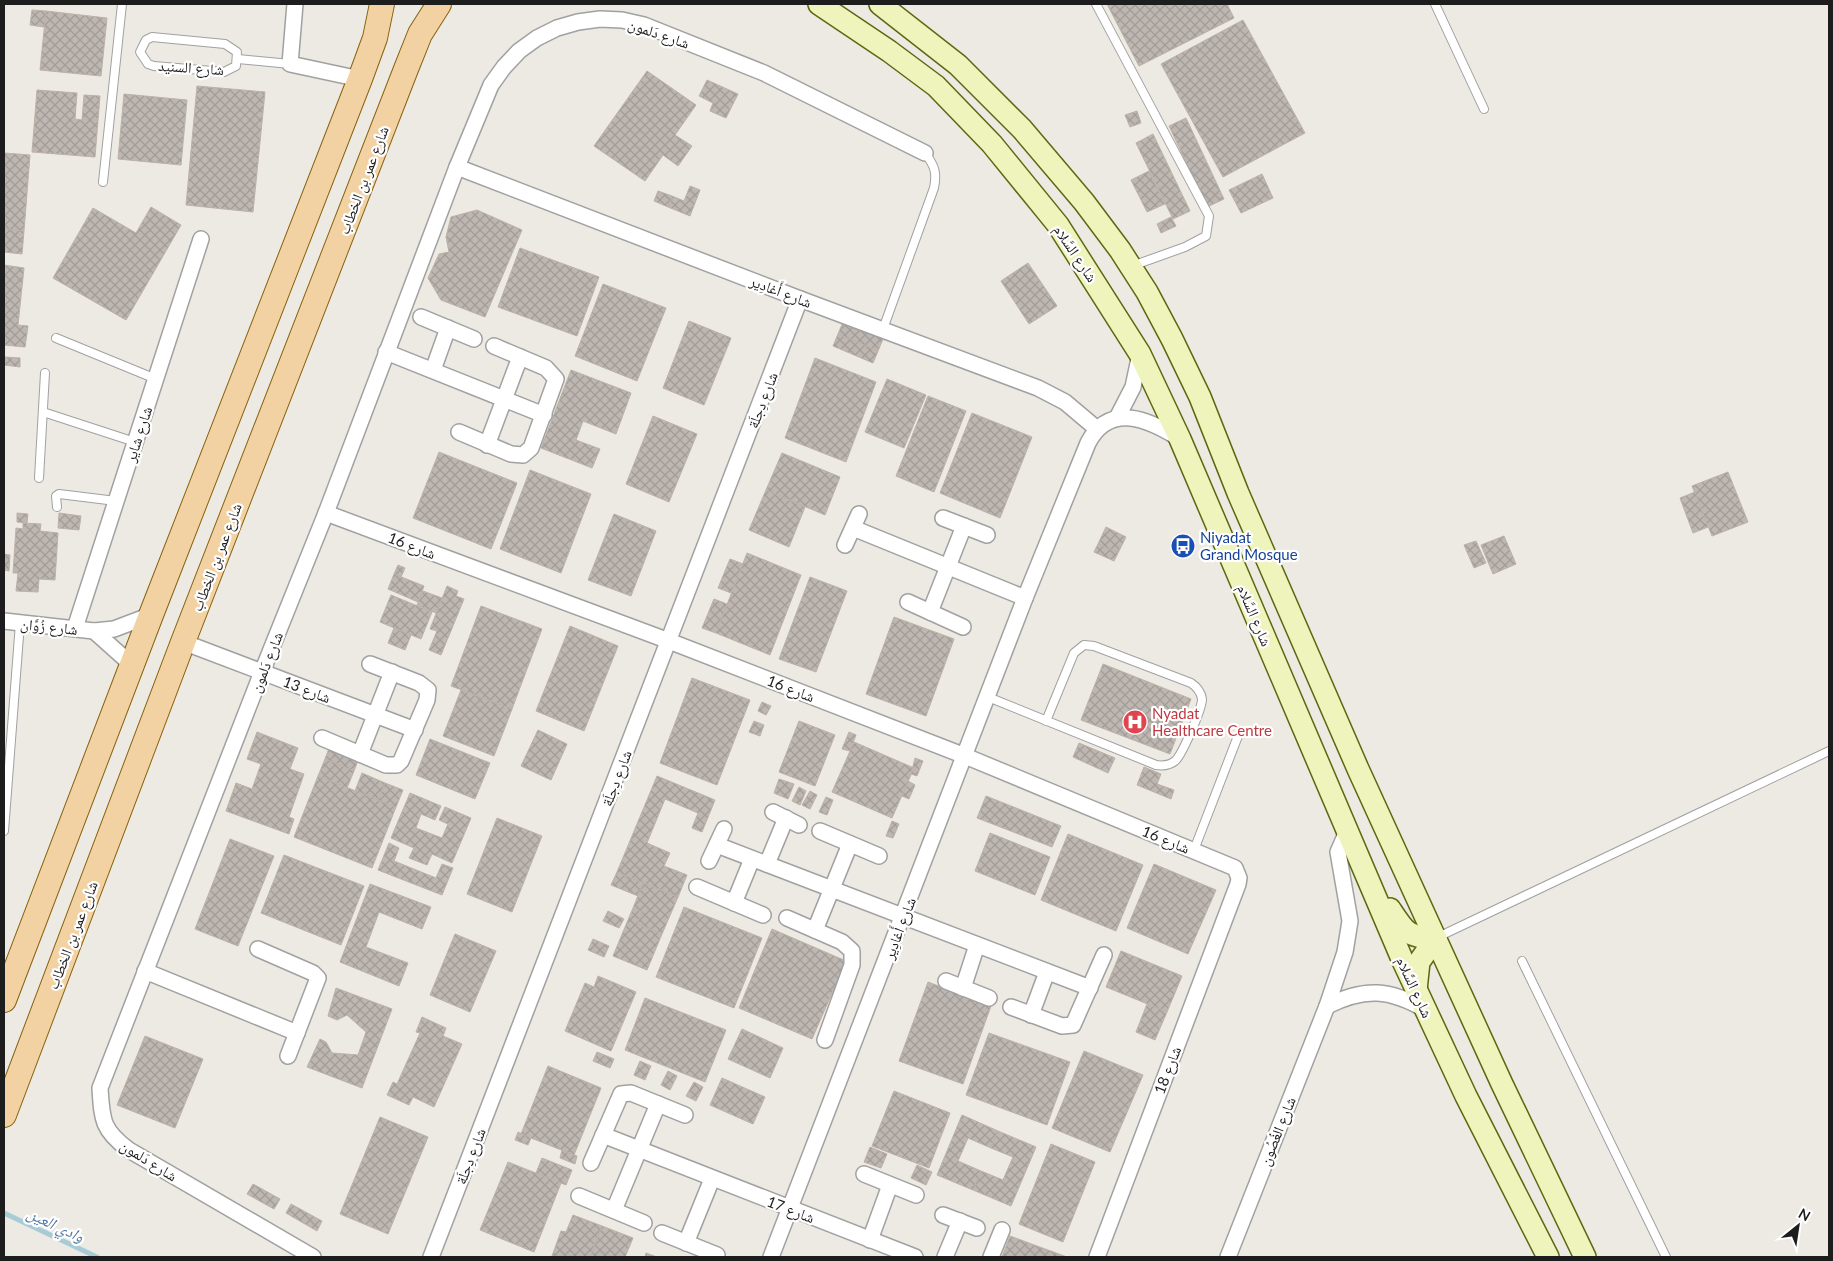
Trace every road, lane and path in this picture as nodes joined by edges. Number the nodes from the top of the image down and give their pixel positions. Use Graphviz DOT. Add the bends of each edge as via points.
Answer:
graph roads {
  1 [pos="119,4"];
  2 [pos="294,4"];
  3 [pos="382,4"];
  4 [pos="439,4"];
  5 [pos="819,4"];
  6 [pos="1096,4"];
  7 [pos="1435,4"];
  8 [pos="884,5"];
  9 [pos="238,59"];
  10 [pos="290,64"];
  11 [pos="360,79"];
  12 [pos="1484,109"];
  13 [pos="925,153"];
  14 [pos="456,167"];
  15 [pos="103,182"];
  16 [pos="201,239"];
  17 [pos="1131,267"];
  18 [pos="800,299"];
  19 [pos="421,317"];
  20 [pos="448,328"];
  21 [pos="883,329"];
  22 [pos="56,338"];
  23 [pos="474,339"];
  24 [pos="494,346"];
  25 [pos="386,352"];
  26 [pos="1140,354"];
  27 [pos="520,357"];
  28 [pos="433,370"];
  29 [pos="45,373"];
  30 [pos="156,379"];
  31 [pos="505,399"];
  32 [pos="43,412"];
  33 [pos="544,414"];
  34 [pos="1117,418"];
  35 [pos="1097,429"];
  36 [pos="459,432"];
  37 [pos="1180,439"];
  38 [pos="136,442"];
  39 [pos="487,445"];
  40 [pos="39,478"];
  41 [pos="116,502"];
  42 [pos="57,507"];
  43 [pos="326,513"];
  44 [pos="859,514"];
  45 [pos="944,518"];
  46 [pos="964,526"];
  47 [pos="853,528"];
  48 [pos="986,535"];
  49 [pos="846,545"];
  50 [pos="948,567"];
  51 [pos="1025,598"];
  52 [pos="908,602"];
  53 [pos="930,612"];
  54 [pos="150,615"];
  55 [pos="4,621"];
  56 [pos="20,623"];
  57 [pos="963,627"];
  58 [pos="76,628"];
  59 [pos="94,631"];
  60 [pos="669,641"];
  61 [pos="183,642"];
  62 [pos="370,664"];
  63 [pos="132,665"];
  64 [pos="262,672"];
  65 [pos="392,672"];
  66 [pos="988,697"];
  67 [pos="375,715"];
  68 [pos="1046,721"];
  69 [pos="415,730"];
  70 [pos="1238,736"];
  71 [pos="322,738"];
  72 [pos="1829,752"];
  73 [pos="360,754"];
  74 [pos="965,756"];
  75 [pos="786,818"];
  76 [pos="724,829"];
  77 [pos="1348,829"];
  78 [pos="4,831"];
  79 [pos="820,831"];
  80 [pos="850,844"];
  81 [pos="717,845"];
  82 [pos="1194,850"];
  83 [pos="879,856"];
  84 [pos="709,861"];
  85 [pos="760,861"];
  86 [pos="1238,884"];
  87 [pos="697,887"];
  88 [pos="832,890"];
  89 [pos="1374,892"];
  90 [pos="734,902"];
  91 [pos="763,915"];
  92 [pos="787,918"];
  93 [pos="904,918"];
  94 [pos="815,930"];
  95 [pos="1436,938"];
  96 [pos="977,945"];
  97 [pos="258,949"];
  98 [pos="1104,955"];
  99 [pos="1522,961"];
  100 [pos="145,971"];
  101 [pos="1046,972"];
  102 [pos="946,981"];
  103 [pos="963,988"];
  104 [pos="1090,988"];
  105 [pos="1416,990"];
  106 [pos="989,998"];
  107 [pos="4,1000"];
  108 [pos="1327,1006"];
  109 [pos="1011,1007"];
  110 [pos="1426,1010"];
  111 [pos="1031,1015"];
  112 [pos="298,1033"];
  113 [pos="825,1040"];
  114 [pos="288,1056"];
  115 [pos="658,1104"];
  116 [pos="4,1114"];
  117 [pos="685,1115"];
  118 [pos="603,1136"];
  119 [pos="639,1150"];
  120 [pos="591,1163"];
  121 [pos="864,1174"];
  122 [pos="712,1179"];
  123 [pos="890,1184"];
  124 [pos="916,1195"];
  125 [pos="579,1196"];
  126 [pos="790,1209"];
  127 [pos="614,1210"];
  128 [pos="943,1215"];
  129 [pos="960,1221"];
  130 [pos="644,1223"];
  131 [pos="977,1228"];
  132 [pos="1002,1230"];
  133 [pos="662,1233"];
  134 [pos="870,1240"];
  135 [pos="686,1242"];
  136 [pos="717,1255"];
  137 [pos="313,1257"];
  138 [pos="431,1257"];
  139 [pos="771,1257"];
  140 [pos="915,1257"];
  141 [pos="946,1257"];
  142 [pos="991,1257"];
  143 [pos="1097,1257"];
  144 [pos="1228,1257"];
  145 [pos="1548,1257"];
  146 [pos="1585,1257"];
  147 [pos="1666,1257"];
  1 -- 15 [label="lane"];
  2 -- 10 [label="street"];
  3 -- 11 [label="main road" via="375,38"];
  4 -- 61 [label="main road, شارع عمر بن الخطاب" via="420,34"];
  5 -- 26 [label="street, شارع السَّلام" via="936,86 992,144 1058,225"];
  6 -- 17 [label="lane" via="1209,216 1206,236"];
  7 -- 12 [label="lane"];
  8 -- 17 [label="street" via="958,65 1022,129 1084,202"];
  9 -- 9 [label="lane, شارع السنيد" via="237,52 224,44 159,37 146,40 140,52 148,64 154,66 224,72 231,70"];
  9 -- 10 [label="lane, شارع السنيد"];
  10 -- 11 [label="street, شارع السنيد"];
  11 -- 54 [label="main road"];
  13 -- 14 [label="street, شارع دَلمون" via="764,73 644,25 600,19 557,28 519,51 491,85"];
  13 -- 21 [label="lane, شارع دَلمون" via="934,165 935,182"];
  14 -- 18 [label="street, شارع أَغادِير"];
  14 -- 25 [label="street, شارع دَلمون"];
  16 -- 30 [label="street, شارع شاير"];
  17 -- 95 [label="street" via="1200,397 1354,761"];
  18 -- 21 [label="street, شارع أَغادِير"];
  18 -- 60 [label="street, شارع دِجلَة"];
  19 -- 20 [label="street"];
  20 -- 23 [label="street"];
  20 -- 28 [label="street"];
  21 -- 35 [label="street, شارع أَغادِير" via="1046,391 1066,402"];
  22 -- 30 [label="lane"];
  24 -- 27 [label="street"];
  25 -- 28 [label="street"];
  25 -- 43 [label="street, شارع دَلمون"];
  26 -- 34 [label="street" via="1133,387"];
  26 -- 37 [label="street, شارع السَّلام"];
  27 -- 31 [label="street"];
  27 -- 33 [label="street" via="554,375 555,386"];
  28 -- 31 [label="street"];
  29 -- 32 [label="lane"];
  30 -- 38 [label="street, شارع شاير"];
  31 -- 33 [label="street"];
  31 -- 39 [label="street"];
  32 -- 38 [label="lane"];
  32 -- 40 [label="lane"];
  33 -- 39 [label="street" via="530,448 523,455"];
  34 -- 35 [label="street, شارع أَغادِير"];
  34 -- 37 [label="street" via="1144,420"];
  35 -- 51 [label="street, شارع أَغادِير" via="1083,452"];
  36 -- 39 [label="street"];
  37 -- 77 [label="street, شارع السَّلام"];
  38 -- 41 [label="street, شارع شاير"];
  41 -- 42 [label="lane" via="59,494 56,496"];
  41 -- 58 [label="street, شارع شاير"];
  43 -- 60 [label="street, شارع 16"];
  43 -- 64 [label="street, شارع دَلمون"];
  44 -- 47 [label="street"];
  45 -- 46 [label="street"];
  46 -- 48 [label="street"];
  46 -- 50 [label="street"];
  47 -- 49 [label="street"];
  47 -- 50 [label="street"];
  50 -- 51 [label="street"];
  50 -- 53 [label="street"];
  51 -- 66 [label="street, شارع أَغادِير"];
  52 -- 53 [label="street"];
  53 -- 57 [label="street"];
  54 -- 59 [label="street, شارع زُوَّان" via="114,629"];
  54 -- 63 [label="main road"];
  55 -- 56 [label="street, شارع زُوَّان"];
  56 -- 58 [label="street, شارع زُوَّان"];
  56 -- 78 [label="lane"];
  58 -- 59 [label="street, شارع زُوَّان"];
  59 -- 63 [label="street, شارع زُوَّان"];
  60 -- 74 [label="street, شارع 16"];
  60 -- 138 [label="street, شارع دِجلَة"];
  61 -- 64 [label="street, شارع 13"];
  61 -- 116 [label="main road, شارع عمر بن الخطاب"];
  62 -- 65 [label="street"];
  63 -- 107 [label="main road"];
  64 -- 67 [label="street, شارع 13"];
  64 -- 100 [label="street, شارع دَلمون"];
  65 -- 67 [label="street"];
  65 -- 69 [label="street" via="428,690"];
  66 -- 68 [label="lane"];
  66 -- 74 [label="street, شارع أَغادِير"];
  67 -- 69 [label="street, شارع 13"];
  67 -- 73 [label="street"];
  68 -- 68 [label="lane" via="1162,766 1172,763 1180,754 1202,700 1199,690 1191,683 1084,645 1074,653"];
  69 -- 73 [label="street" via="397,765 386,765"];
  70 -- 82 [label="lane"];
  71 -- 73 [label="street"];
  72 -- 95 [label="lane"];
  74 -- 82 [label="street, شارع 16"];
  74 -- 93 [label="street, شارع أَغادِير"];
  75 -- 85 [label="street"];
  76 -- 81 [label="street"];
  77 -- 89 [label="street, شارع السَّلام"];
  77 -- 108 [label="street, شارع الغُصُون" via="1338,852 1350,921 1345,952"];
  79 -- 80 [label="street"];
  80 -- 83 [label="street"];
  80 -- 88 [label="street"];
  81 -- 84 [label="street"];
  81 -- 85 [label="street"];
  82 -- 86 [label="street, شارع 16" via="1236,868"];
  85 -- 88 [label="street"];
  85 -- 90 [label="street"];
  86 -- 143 [label="street, شارع 18"];
  87 -- 90 [label="street"];
  88 -- 93 [label="street"];
  88 -- 94 [label="street"];
  89 -- 95 [label="street" via="1385,901 1405,931 1414,937"];
  89 -- 105 [label="street, شارع السَّلام"];
  90 -- 91 [label="street"];
  92 -- 94 [label="street"];
  93 -- 96 [label="street"];
  93 -- 126 [label="street, شارع أَغادِير"];
  94 -- 113 [label="street" via="848,946 853,959"];
  95 -- 105 [label="street" via="1419,962"];
  95 -- 146 [label="street"];
  96 -- 101 [label="street"];
  96 -- 103 [label="street"];
  97 -- 112 [label="street" via="318,978"];
  98 -- 104 [label="street"];
  99 -- 147 [label="lane"];
  100 -- 112 [label="street"];
  100 -- 137 [label="street, شارع دَلمون" via="100,1088 104,1124 112,1138"];
  101 -- 104 [label="street"];
  101 -- 111 [label="street"];
  102 -- 103 [label="street"];
  103 -- 106 [label="street"];
  104 -- 111 [label="street" via="1073,1025 1062,1026"];
  105 -- 110 [label="street, شارع السَّلام"];
  108 -- 110 [label="street" via="1346,996 1367,992 1408,999"];
  108 -- 144 [label="street, شارع الغُصُون"];
  109 -- 111 [label="street"];
  110 -- 145 [label="street, شارع السَّلام"];
  112 -- 114 [label="street"];
  115 -- 117 [label="street"];
  115 -- 118 [label="street" via="631,1093 621,1094"];
  115 -- 119 [label="street"];
  118 -- 119 [label="street, شارع 17"];
  118 -- 120 [label="street"];
  119 -- 122 [label="street, شارع 17"];
  119 -- 127 [label="street"];
  121 -- 123 [label="street"];
  122 -- 126 [label="street, شارع 17"];
  122 -- 135 [label="street"];
  123 -- 124 [label="street"];
  123 -- 134 [label="street"];
  125 -- 127 [label="street"];
  126 -- 134 [label="street, شارع 17"];
  126 -- 139 [label="street, شارع أَغادِير"];
  127 -- 130 [label="street"];
  128 -- 129 [label="street"];
  129 -- 131 [label="street"];
  129 -- 141 [label="street"];
  132 -- 142 [label="street"];
  133 -- 135 [label="street"];
  134 -- 140 [label="street, شارع 17"];
  135 -- 136 [label="street"];
}
